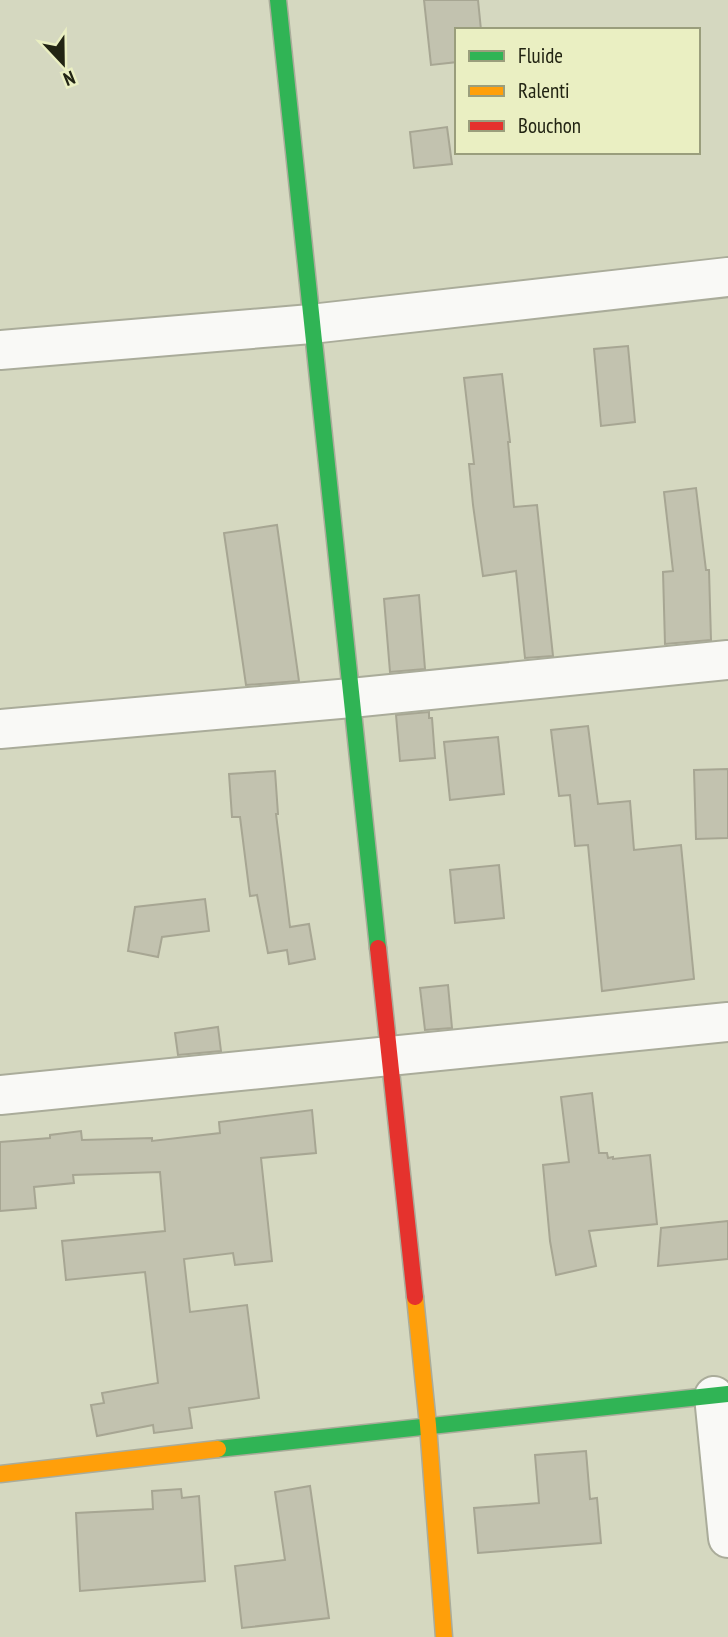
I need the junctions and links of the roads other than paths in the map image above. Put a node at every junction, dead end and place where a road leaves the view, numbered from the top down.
1 (278, 0) edge
2 (728, 277) edge
3 (311, 324) junction
4 (0, 350) edge
5 (728, 660) edge
6 (351, 698) junction
7 (0, 729) edge
8 (728, 1022) edge
9 (389, 1055) junction
10 (0, 1095) edge
11 (721, 1395) edge
12 (428, 1425) junction
13 (0, 1474) edge
14 (728, 1538) edge
15 (444, 1637) edge

1 - 3 street
2 - 3 street
3 - 4 street
3 - 6 street
5 - 6 street
6 - 7 street
6 - 9 street
8 - 9 street
9 - 10 street
9 - 12 street
11 - 12 street
11 - 14 street
12 - 13 street
12 - 15 street

